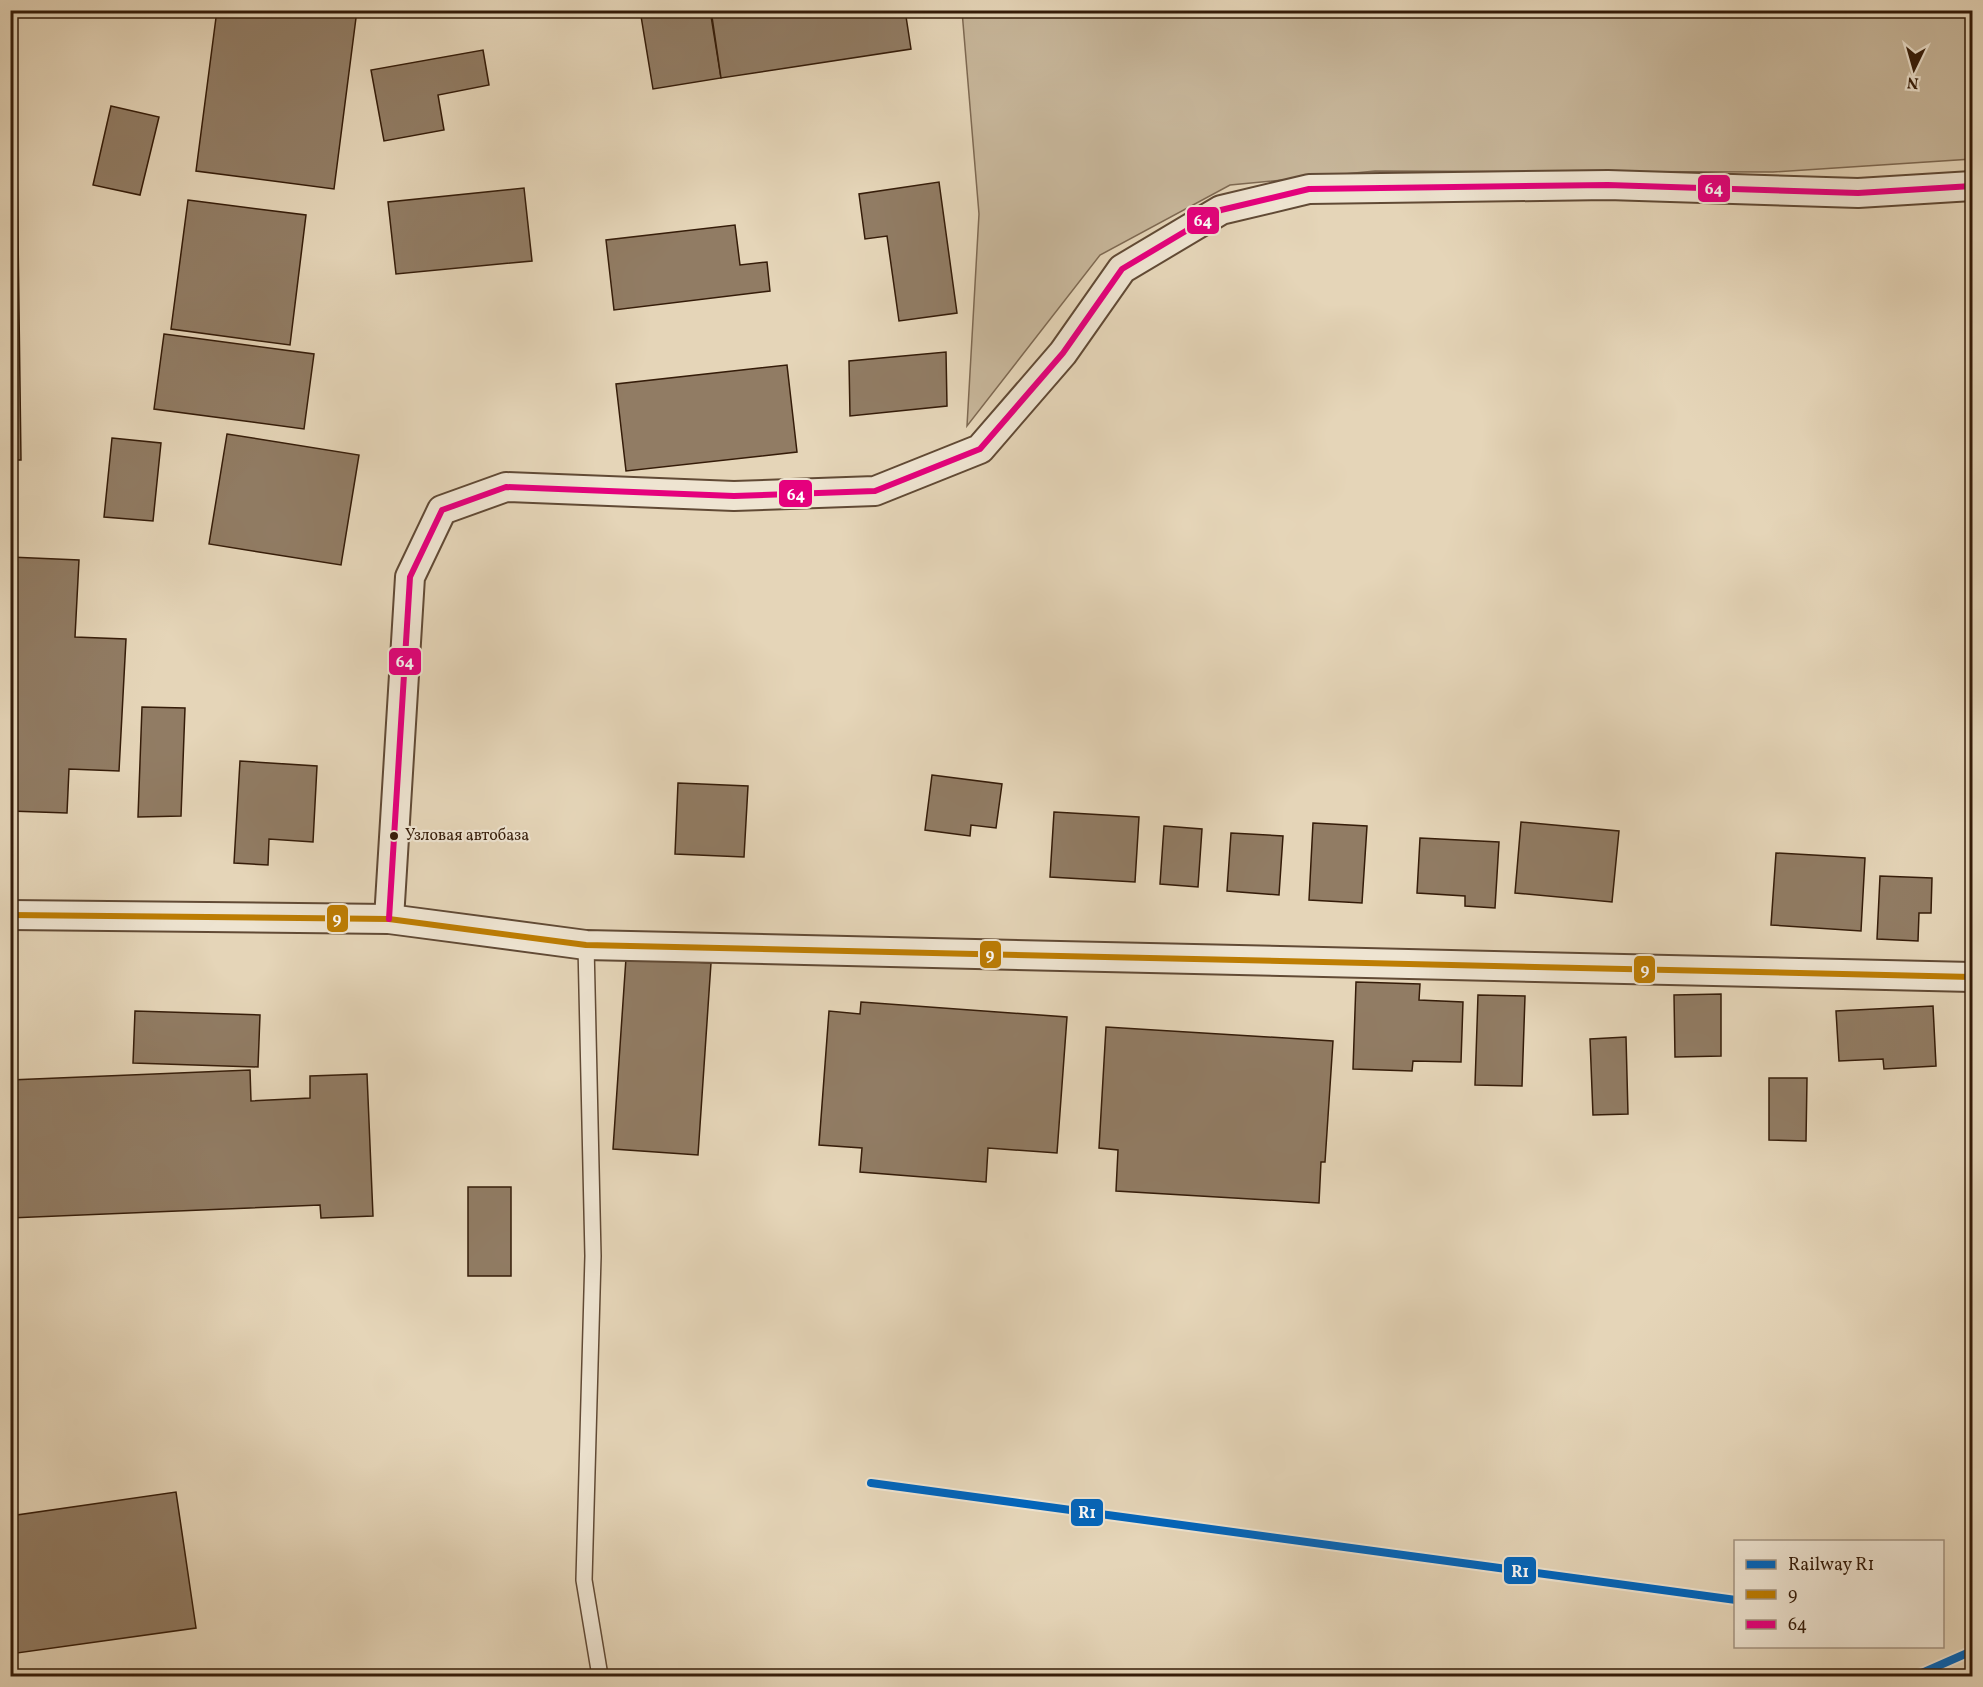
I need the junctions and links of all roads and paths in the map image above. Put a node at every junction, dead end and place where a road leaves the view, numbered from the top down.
1 (1972, 186) edge
2 (10, 915) edge
3 (390, 919) junction
4 (586, 945) junction
5 (1972, 977) edge
6 (600, 1677) edge

1 - 3 street
2 - 3 street
3 - 4 street
4 - 5 street
4 - 6 lane

